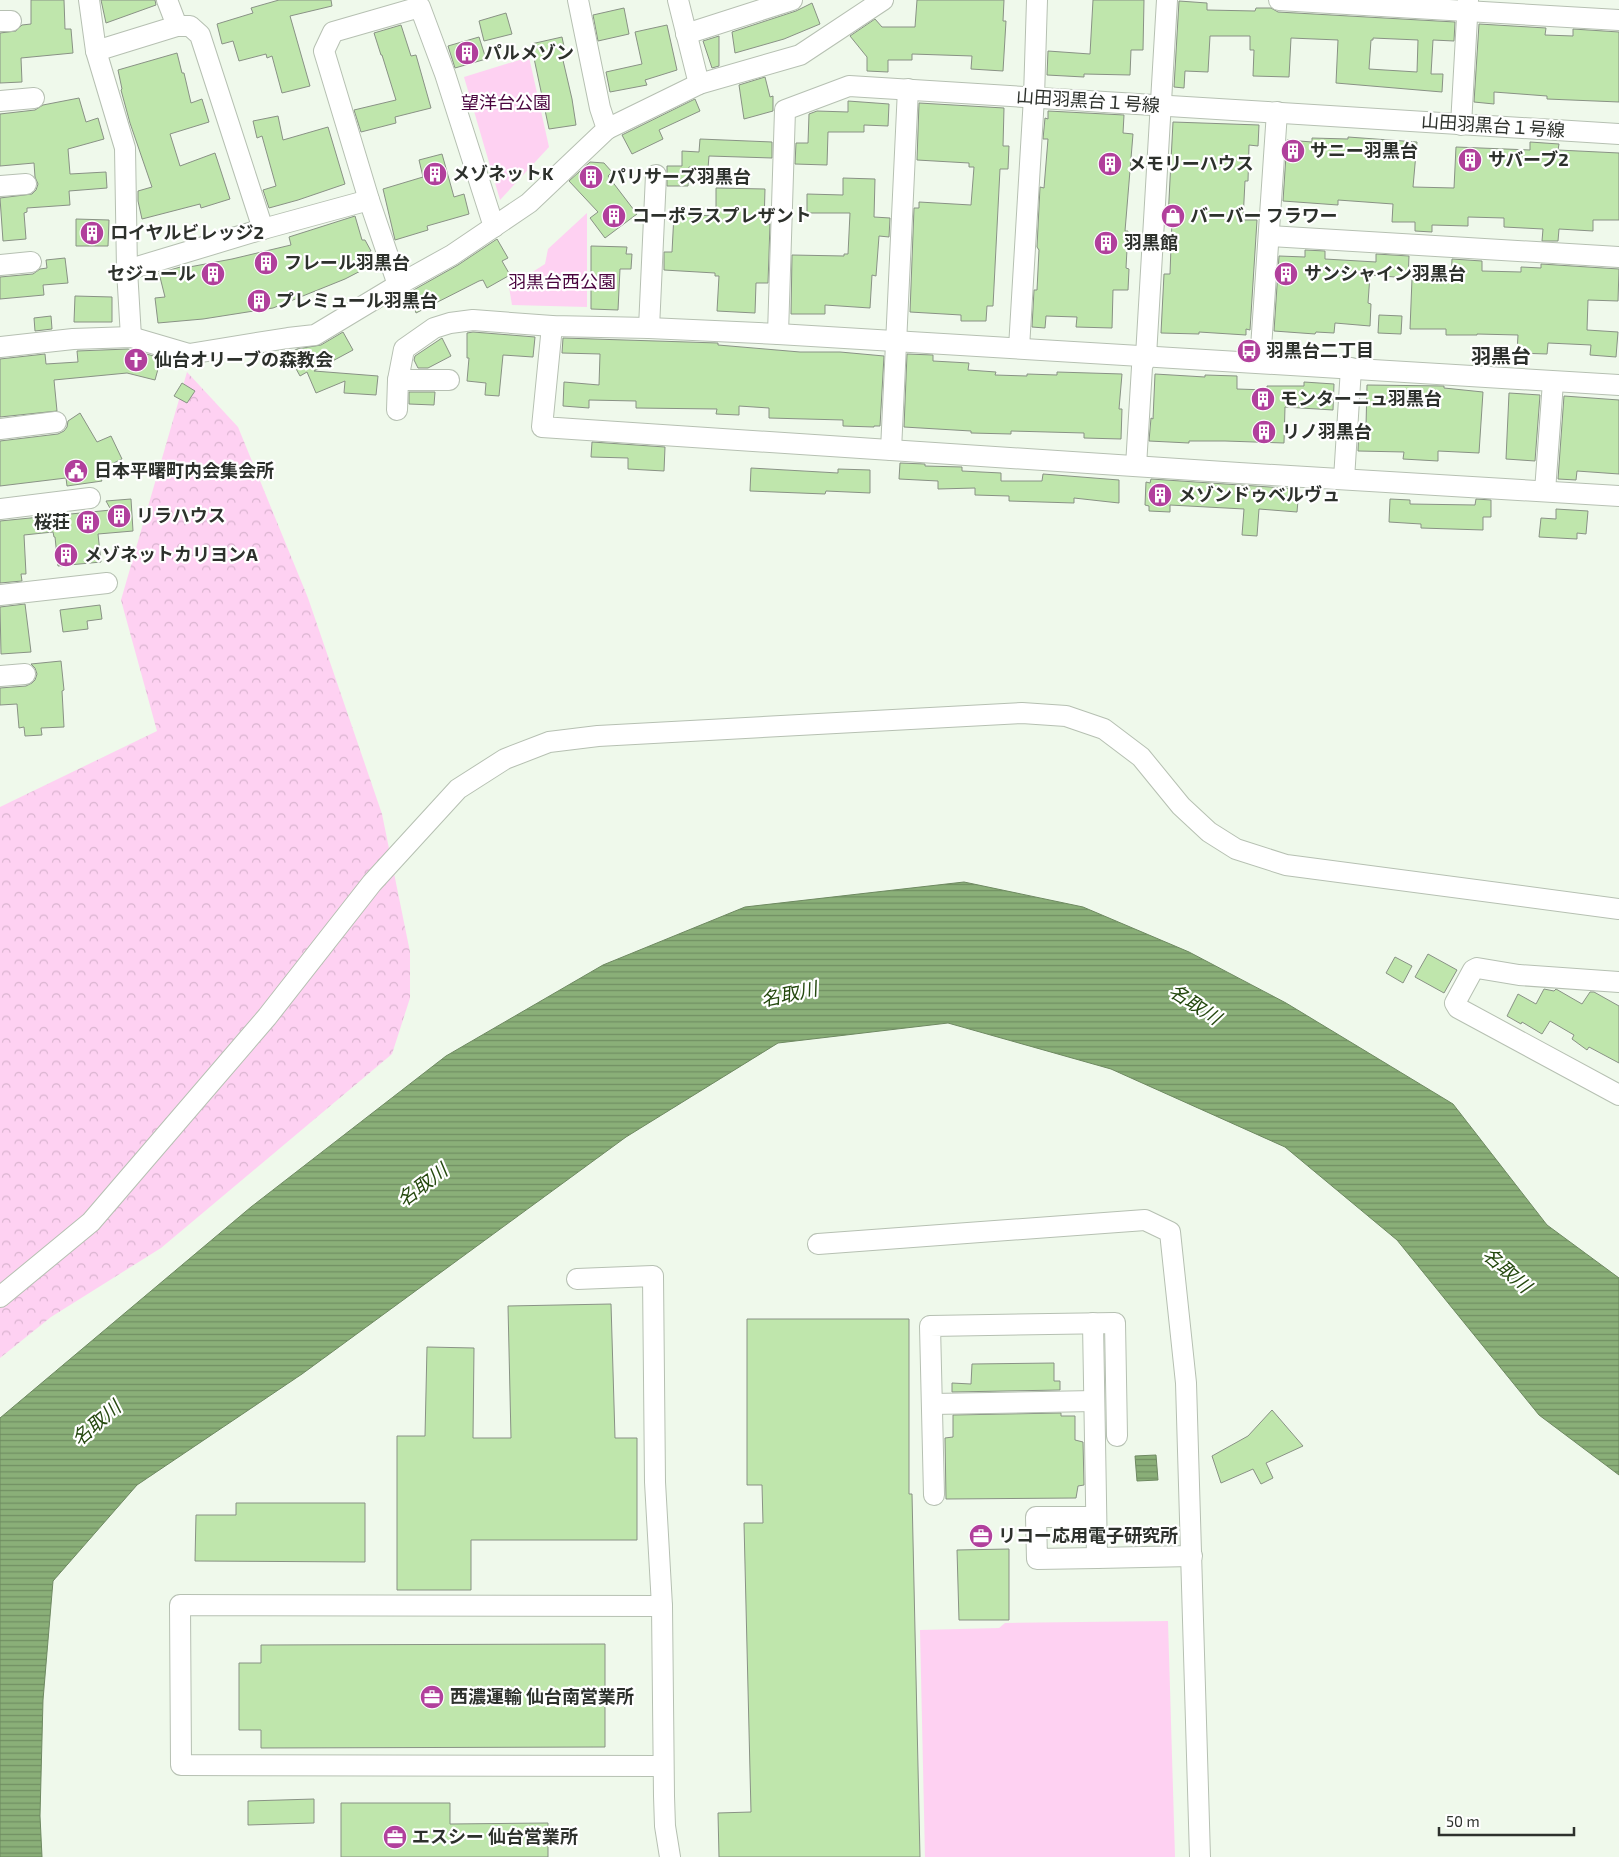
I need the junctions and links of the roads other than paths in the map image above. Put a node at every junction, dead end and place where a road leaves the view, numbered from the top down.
1 (89, 0) edge
2 (167, 0) edge
3 (578, 0) edge
4 (678, 0) edge
5 (792, 0) edge
6 (883, 0) edge
7 (1037, 0) edge
8 (1167, 0) edge
9 (1279, 0) edge
10 (1468, 6) edge
11 (1619, 20) edge
12 (176, 26) junction
13 (686, 34) junction
14 (96, 51) junction
15 (699, 84) junction
16 (908, 90) junction
17 (1034, 97) junction
18 (34, 98) dead end
19 (0, 102) edge
20 (1161, 106) junction
21 (1277, 112) junction
22 (1461, 125) junction
23 (607, 129) junction
24 (1619, 134) edge
25 (656, 175) dead end
26 (26, 184) dead end
27 (0, 186) edge
28 (369, 200) junction
29 (494, 227) junction
30 (262, 229) junction
31 (1268, 236) junction
32 (1619, 257) edge
33 (31, 262) dead end
34 (0, 265) edge
35 (127, 270) junction
36 (398, 284) junction
37 (552, 326) junction
38 (649, 328) junction
39 (778, 334) junction
40 (131, 337) junction
41 (896, 341) junction
42 (0, 347) edge
43 (1019, 348) junction
44 (1146, 356) junction
45 (1260, 363) junction
46 (1351, 368) junction
47 (398, 380) junction
48 (449, 380) dead end
49 (1553, 382) junction
50 (1619, 385) edge
51 (397, 410) dead end
52 (56, 422) dead end
53 (0, 429) edge
54 (891, 450) junction
55 (1136, 466) junction
56 (1344, 479) junction
57 (1545, 491) junction
58 (1619, 496) edge
59 (90, 498) dead end
60 (0, 509) edge
61 (107, 583) dead end
62 (0, 595) edge
63 (25, 674) dead end
64 (0, 676) edge
65 (1619, 908) edge
66 (1619, 982) edge
67 (1619, 1095) edge
68 (818, 1244) dead end
69 (577, 1279) dead end
70 (0, 1298) edge
71 (1093, 1323) junction
72 (1094, 1401) junction
73 (932, 1404) junction
74 (1117, 1436) dead end
75 (934, 1495) dead end
76 (1096, 1516) junction
77 (1192, 1556) junction
78 (1097, 1558) junction
79 (662, 1606) junction
80 (663, 1766) junction
81 (665, 1826) junction
82 (658, 1857) edge
83 (670, 1857) edge
84 (1200, 1857) edge

1 - 14 street
2 - 12 street
3 - 23 street
4 - 13 street
5 - 13 street
6 - 15 street
7 - 17 street
8 - 20 street
9 - 10 street
10 - 11 street
10 - 22 street
12 - 14 street
12 - 30 street
13 - 15 street
14 - 35 street
15 - 23 street
16 - 17 street, 山田羽黒台１号線
16 - 39 street, 山田羽黒台１号線
16 - 41 street
17 - 20 street, 山田羽黒台１号線
17 - 43 street
18 - 19 street
20 - 21 street, 山田羽黒台１号線
20 - 44 street
21 - 22 street, 山田羽黒台１号線
21 - 31 street
22 - 24 street, 山田羽黒台１号線
23 - 29 street
25 - 38 street
26 - 27 street
28 - 29 street
28 - 30 street
28 - 36 street
29 - 36 street
30 - 35 street
31 - 32 street
31 - 45 street
33 - 34 street
35 - 40 street
36 - 40 street
37 - 38 street
37 - 47 street
37 - 54 street
38 - 39 street
39 - 41 street
40 - 42 street
41 - 43 street
41 - 54 street
43 - 44 street
44 - 45 street
44 - 55 street
45 - 46 street
46 - 49 street
46 - 56 street
47 - 48 street
47 - 51 street
49 - 50 street
49 - 57 street
52 - 53 street
54 - 55 street
55 - 56 street
56 - 57 street
57 - 58 street
59 - 60 street
61 - 62 street
63 - 64 street
65 - 70 street
66 - 67 street
68 - 77 street
69 - 79 street
71 - 72 street
71 - 73 street
71 - 74 street
72 - 73 street
72 - 76 street
73 - 75 street
76 - 78 street
76 - 78 street
77 - 78 street
77 - 84 street
79 - 80 street
79 - 80 street
80 - 81 street
81 - 82 street
81 - 83 street

